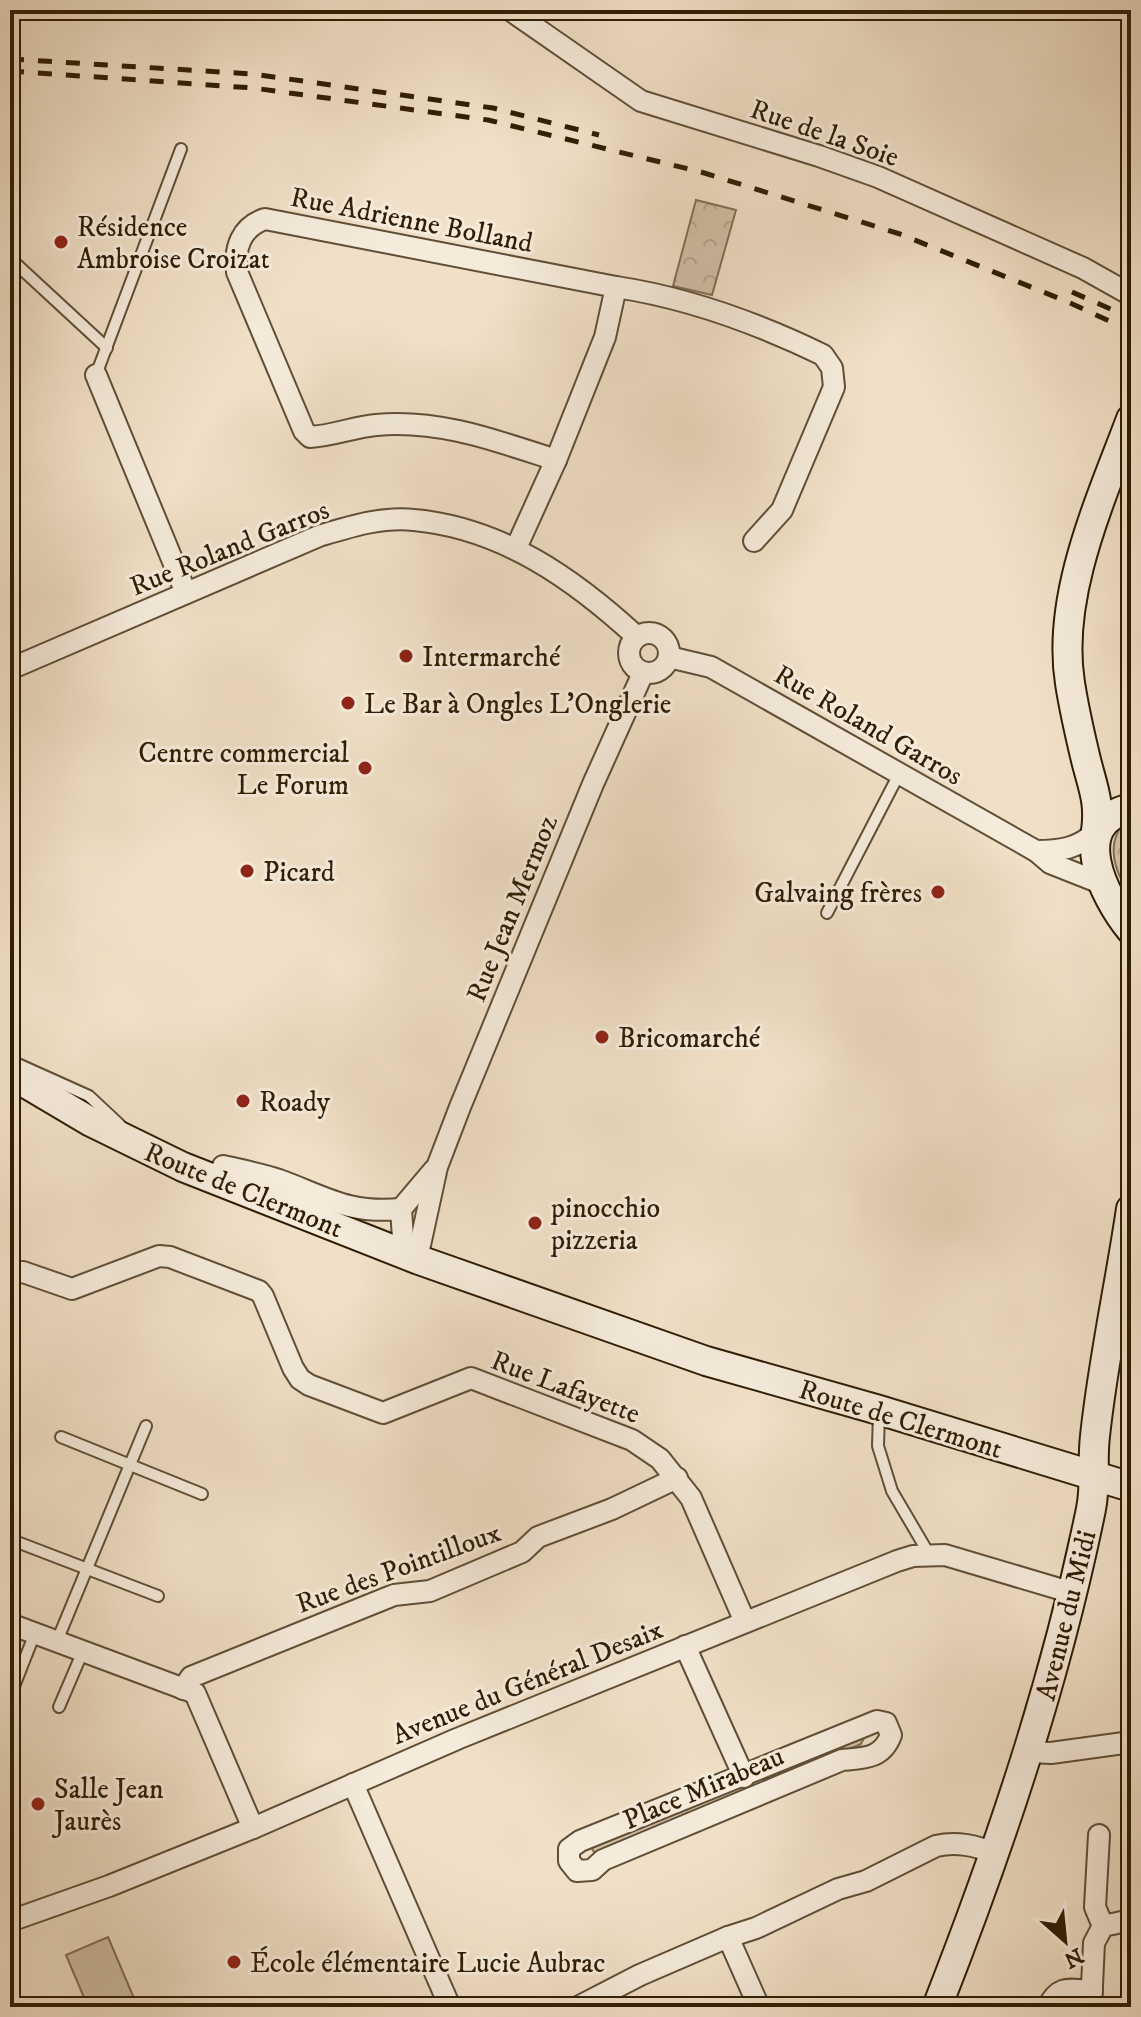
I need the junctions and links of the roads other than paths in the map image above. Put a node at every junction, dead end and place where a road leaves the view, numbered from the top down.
1 (510, 10) edge
2 (181, 149) dead end
3 (10, 262) edge
4 (616, 287) junction
5 (1131, 295) edge
6 (107, 348) junction
7 (96, 375) joint
8 (1131, 419) edge
9 (556, 460) junction
10 (754, 541) dead end
11 (516, 548) junction
12 (186, 593) junction
13 (637, 637) junction
14 (669, 657) junction
15 (10, 669) edge
16 (643, 673) junction
17 (1082, 734) junction
18 (899, 774) junction
19 (1131, 799) edge
20 (1131, 808) edge
21 (1096, 831) junction
22 (1036, 851) junction
23 (1103, 884) junction
24 (827, 913) dead end
25 (1131, 930) edge
26 (10, 1061) edge
27 (10, 1074) edge
28 (91, 1122) junction
29 (125, 1129) junction
30 (223, 1166) junction
31 (437, 1167) junction
32 (401, 1209) junction
33 (1131, 1209) edge
34 (411, 1249) junction
35 (10, 1274) edge
36 (879, 1410) junction
37 (146, 1426) dead end
38 (61, 1437) dead end
39 (130, 1466) junction
40 (677, 1478) junction
41 (1095, 1478) junction
42 (1131, 1487) edge
43 (202, 1494) dead end
44 (17, 1542) dead end
45 (929, 1554) junction
46 (87, 1569) junction
47 (1073, 1593) junction
48 (158, 1596) dead end
49 (745, 1622) junction
50 (10, 1624) edge
51 (35, 1633) junction
52 (57, 1641) junction
53 (685, 1646) junction
54 (83, 1651) junction
55 (13, 1689) dead end
56 (183, 1689) junction
57 (59, 1707) dead end
58 (1131, 1742) edge
59 (1029, 1752) junction
60 (744, 1777) junction
61 (353, 1784) junction
62 (253, 1828) junction
63 (1099, 1835) dead end
64 (995, 1853) junction
65 (1131, 1920) edge
66 (10, 1921) edge
67 (1103, 1926) junction
68 (728, 1937) junction
69 (1091, 1999) edge
70 (450, 2007) edge
71 (578, 2007) edge
72 (759, 2007) edge
73 (937, 2007) edge
74 (1048, 2007) edge

1 - 5 street, Rue de la Soie
2 - 6 lane
3 - 6 lane
4 - 9 street
4 - 9 street, Rue Adrienne Bolland
4 - 10 street
6 - 7 lane
7 - 12 street
8 - 17 main road
9 - 11 street
11 - 12 street, Rue Roland Garros
11 - 13 street, Rue Roland Garros
12 - 15 street, Rue Roland Garros
13 - 14 street
13 - 16 street
14 - 16 street
14 - 18 street, Rue Roland Garros
16 - 31 street, Rue Jean Mermoz
17 - 19 main road
17 - 21 main road
18 - 22 street, Rue Roland Garros
18 - 24 lane
20 - 21 main road
21 - 22 street
21 - 23 main road
22 - 23 street, Rue Roland Garros
23 - 25 main road
26 - 29 lane
27 - 28 main road, Route de Clermont
28 - 29 main road, Route de Clermont
28 - 34 main road, Route de Clermont
29 - 30 main road, Route de Clermont
30 - 32 street, Route de Clermont
30 - 34 main road, Route de Clermont
31 - 32 street, Rue Jean Mermoz
31 - 34 street, Rue Jean Mermoz
32 - 34 street
33 - 41 main road, Avenue du Midi
34 - 36 main road, Route de Clermont
35 - 40 street, Rue Lafayette
36 - 41 main road, Route de Clermont
36 - 45 lane
37 - 39 lane
38 - 39 lane
39 - 43 lane
39 - 46 lane
40 - 49 street, Rue Lafayette
40 - 56 street, Rue des Pointilloux
41 - 42 main road, Route de Clermont
41 - 47 main road, Avenue du Midi
44 - 46 lane
45 - 47 street, Avenue du Général Desaix
45 - 49 street, Avenue du Général Desaix
46 - 48 lane
46 - 52 lane
47 - 59 main road, Avenue du Midi
49 - 53 street, Avenue du Général Desaix
50 - 51 street
51 - 52 street
51 - 55 lane
52 - 54 street
53 - 60 street, Place Mirabeau
53 - 61 street, Avenue du Général Desaix
54 - 56 street
54 - 57 lane
56 - 62 street
58 - 59 street
59 - 64 main road, Avenue du Midi
60 - 60 street, Place Mirabeau
61 - 62 street, Avenue du Général Desaix
61 - 70 street
62 - 66 street, Avenue du Général Desaix
63 - 67 street
64 - 68 street
64 - 73 main road, Avenue du Midi
65 - 67 street
67 - 69 street
68 - 71 street
68 - 72 street
69 - 74 street

